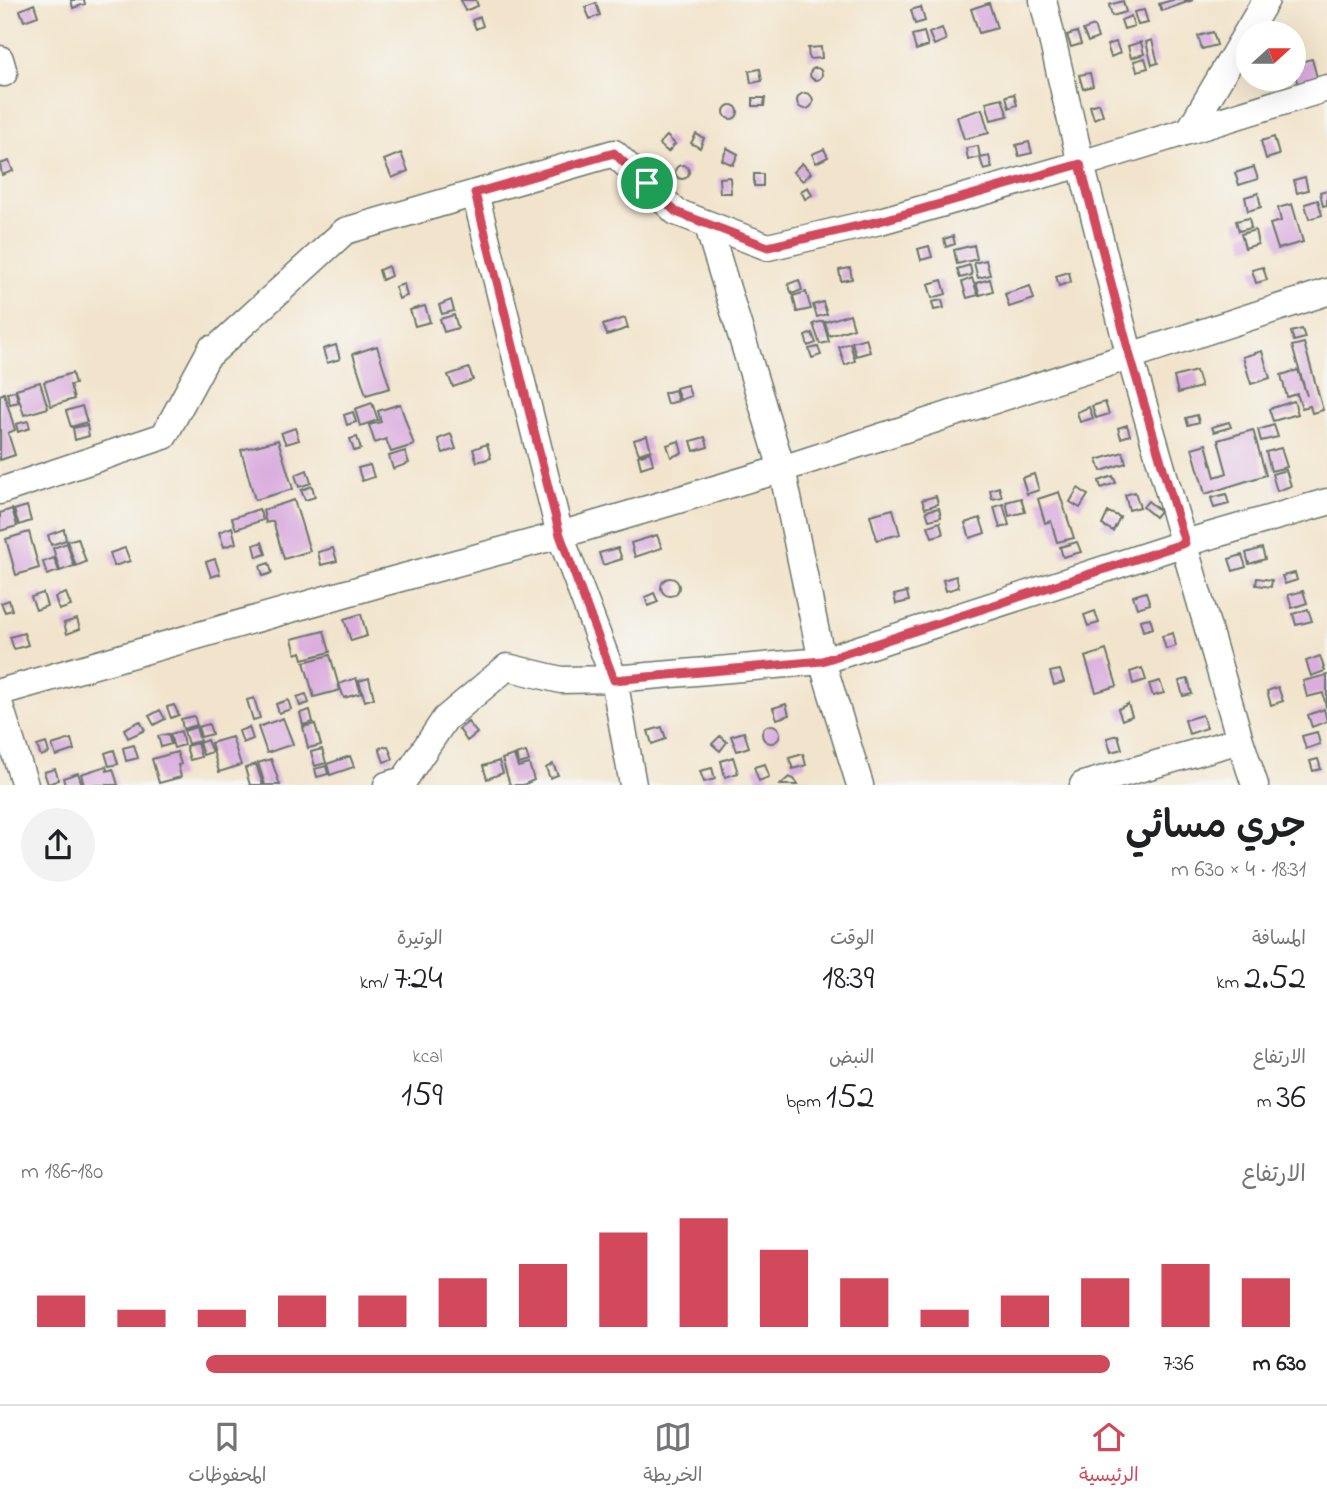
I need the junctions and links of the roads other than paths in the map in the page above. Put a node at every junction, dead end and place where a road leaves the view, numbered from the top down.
1 (1043, 0) edge
2 (1266, 0) edge
3 (1327, 88) edge
4 (1190, 129) junction
5 (1080, 164) junction
6 (475, 193) junction
7 (708, 226) junction
8 (1327, 292) edge
9 (1130, 356) junction
10 (782, 469) junction
11 (0, 491) edge
12 (1327, 502) edge
13 (560, 535) junction
14 (1185, 543) junction
15 (822, 661) junction
16 (614, 680) junction
17 (0, 692) edge
18 (0, 706) edge
19 (1240, 740) junction
20 (25, 785) edge
21 (387, 785) edge
22 (633, 785) edge
23 (860, 785) edge
24 (1083, 785) edge
25 (1255, 785) edge

1 - 5 street
2 - 4 street
3 - 4 street
4 - 5 street
5 - 7 street
5 - 9 street
6 - 7 street
6 - 11 street
6 - 13 street
7 - 10 street
8 - 9 street
9 - 10 street
9 - 14 street
10 - 13 street
10 - 15 street
12 - 14 street
13 - 16 street
13 - 17 street
14 - 15 street
14 - 19 street
15 - 16 street
15 - 23 street
16 - 21 street
16 - 22 street
18 - 20 street
19 - 24 street
19 - 25 street

